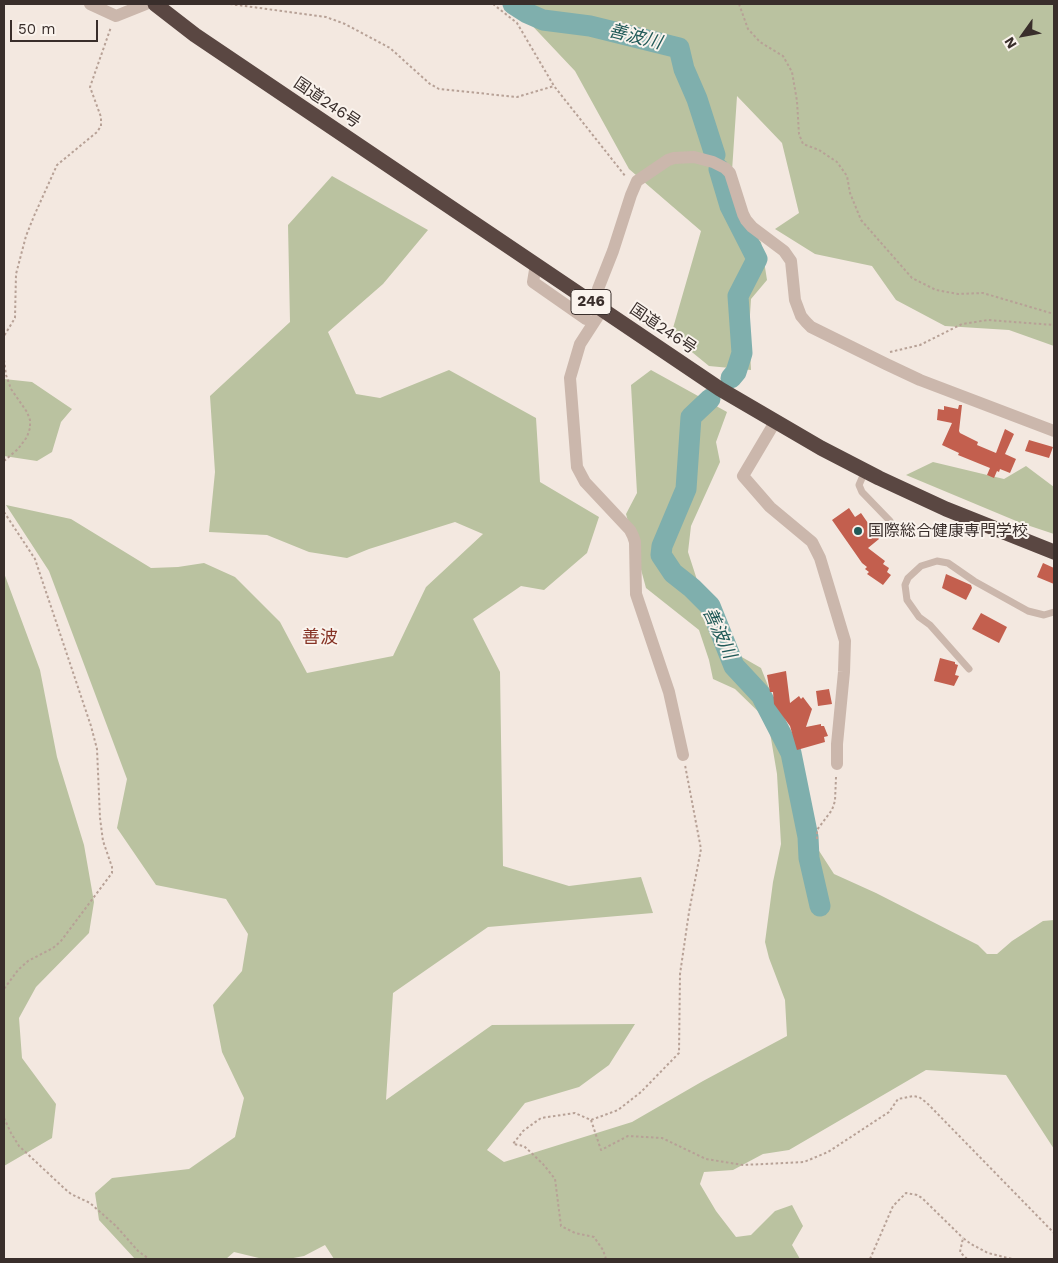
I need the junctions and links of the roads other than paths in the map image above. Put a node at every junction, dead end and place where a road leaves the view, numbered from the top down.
1 (90, 4) edge
2 (146, 4) edge
3 (154, 4) edge
4 (117, 10) edge
5 (536, 264) junction
6 (598, 290) dead end
7 (602, 310) junction
8 (570, 378) junction
9 (775, 422) junction
10 (1054, 431) edge
11 (865, 471) junction
12 (890, 521) dead end
13 (1054, 552) edge
14 (1054, 612) edge
15 (968, 669) dead end
16 (684, 755) road end
17 (837, 764) road end

1 - 4 street
2 - 4 street
3 - 5 highway, 国道246号 / 246
5 - 7 highway, 国道246号 / 246
5 - 8 street
6 - 10 street
7 - 8 street
7 - 9 highway, 国道246号 / 246
8 - 16 street
9 - 11 highway, 国道246号 / 246
9 - 17 street
11 - 12 lane
11 - 13 highway, 国道246号 / 246
14 - 15 lane

